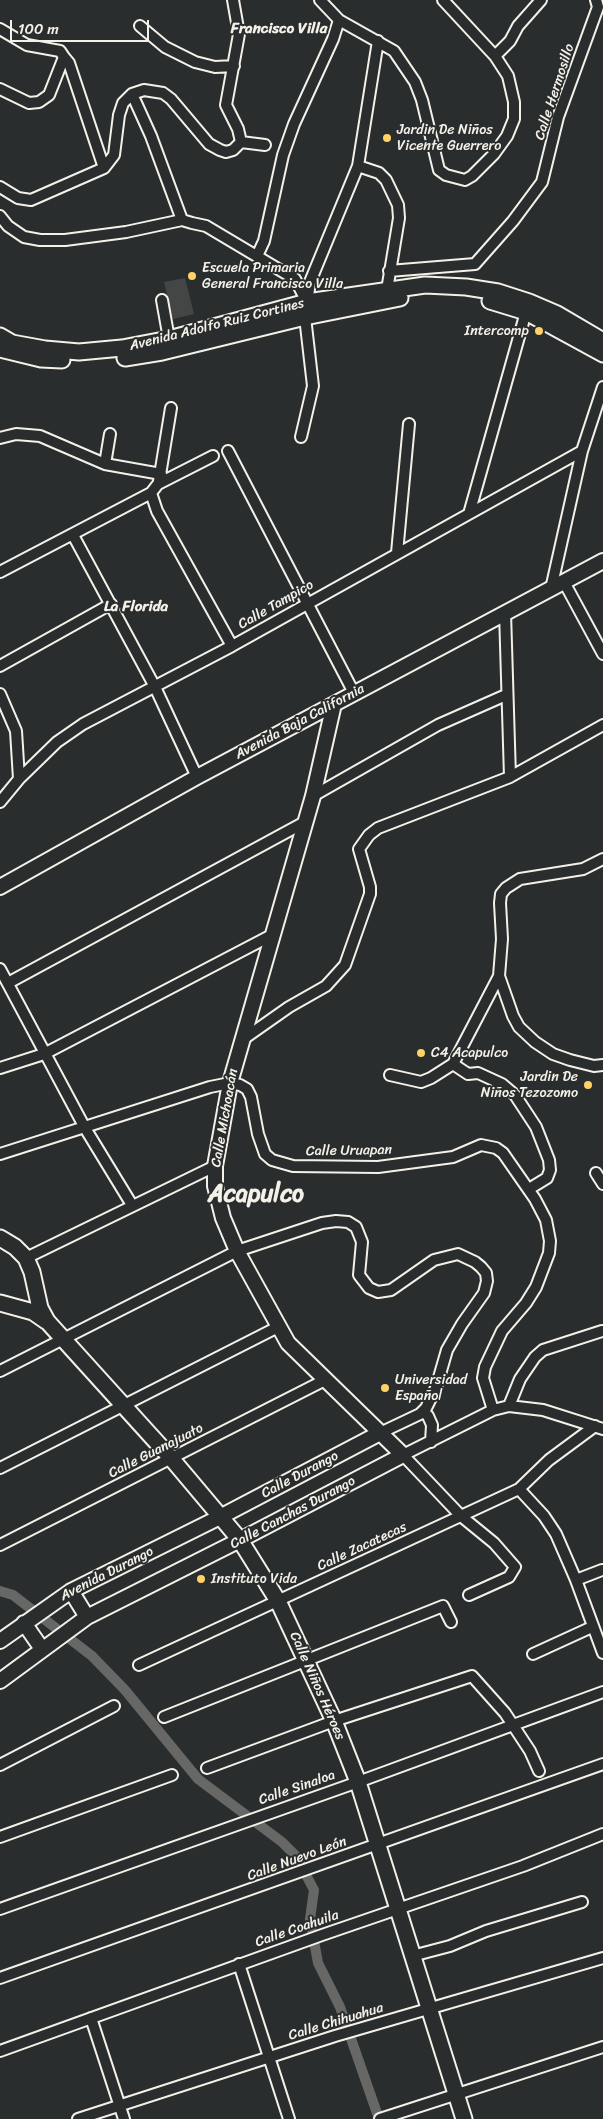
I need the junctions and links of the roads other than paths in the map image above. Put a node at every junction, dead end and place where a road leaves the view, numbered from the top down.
1 (233, 0) edge
2 (320, 0) edge
3 (541, 0) edge
4 (596, 0) edge
5 (447, 1) edge
6 (339, 20) junction
7 (140, 26) dead end
8 (0, 29) edge
9 (378, 41) junction
10 (495, 56) junction
11 (64, 57) junction
12 (234, 66) junction
13 (0, 89) edge
14 (132, 94) junction
15 (241, 142) junction
16 (265, 145) dead end
17 (358, 166) junction
18 (104, 168) junction
19 (0, 187) edge
20 (0, 216) edge
21 (182, 220) junction
22 (257, 256) junction
23 (389, 271) junction
24 (387, 290) junction
25 (360, 299) junction
26 (162, 300) dead end
27 (306, 310) junction
28 (526, 312) junction
29 (0, 336) edge
30 (169, 339) junction
31 (603, 341) edge
32 (0, 349) edge
33 (603, 354) edge
34 (603, 386) edge
35 (171, 408) dead end
36 (409, 424) dead end
37 (110, 434) dead end
38 (301, 437) dead end
39 (0, 438) edge
40 (228, 451) dead end
41 (582, 451) junction
42 (213, 456) dead end
43 (105, 464) junction
44 (159, 479) junction
45 (151, 493) junction
46 (469, 514) junction
47 (73, 535) junction
48 (397, 553) junction
49 (603, 562) edge
50 (0, 572) edge
51 (564, 582) junction
52 (551, 589) junction
53 (307, 603) junction
54 (111, 604) junction
55 (504, 612) junction
56 (232, 646) junction
57 (603, 654) edge
58 (0, 666) edge
59 (155, 687) junction
60 (354, 693) junction
61 (0, 694) edge
62 (506, 695) junction
63 (334, 704) junction
64 (603, 725) edge
65 (197, 777) junction
66 (510, 777) junction
67 (19, 779) junction
68 (313, 796) junction
69 (0, 802) edge
70 (305, 822) junction
71 (603, 858) edge
72 (0, 886) edge
73 (270, 936) junction
74 (0, 969) edge
75 (499, 976) junction
76 (8, 983) junction
77 (242, 1040) junction
78 (44, 1054) junction
79 (453, 1064) junction
80 (603, 1065) edge
81 (0, 1068) edge
82 (390, 1074) dead end
83 (230, 1083) junction
84 (85, 1128) junction
85 (0, 1154) edge
86 (215, 1166) junction
87 (596, 1173) dead end
88 (603, 1184) edge
89 (529, 1189) junction
90 (132, 1206) junction
91 (0, 1238) edge
92 (237, 1251) junction
93 (26, 1258) junction
94 (37, 1298) junction
95 (0, 1303) edge
96 (25, 1309) junction
97 (47, 1321) junction
98 (278, 1327) junction
99 (602, 1331) edge
100 (62, 1340) junction
101 (0, 1371) edge
102 (325, 1380) junction
103 (508, 1406) junction
104 (123, 1407) junction
105 (425, 1410) junction
106 (493, 1410) junction
107 (599, 1428) edge
108 (380, 1433) junction
109 (431, 1442) junction
110 (403, 1455) junction
111 (171, 1458) junction
112 (0, 1468) edge
113 (519, 1489) junction
114 (461, 1516) junction
115 (220, 1517) junction
116 (240, 1540) junction
117 (0, 1545) edge
118 (602, 1570) edge
119 (576, 1580) junction
120 (66, 1594) junction
121 (469, 1595) dead end
122 (278, 1601) junction
123 (83, 1619) junction
124 (451, 1622) dead end
125 (24, 1623) junction
126 (592, 1627) junction
127 (0, 1641) edge
128 (42, 1649) junction
129 (603, 1653) edge
130 (533, 1654) dead end
131 (306, 1659) junction
132 (139, 1664) dead end
133 (0, 1681) edge
134 (603, 1692) edge
135 (114, 1706) dead end
136 (164, 1716) dead end
137 (334, 1721) junction
138 (512, 1724) junction
139 (603, 1764) edge
140 (0, 1765) edge
141 (207, 1768) dead end
142 (538, 1771) dead end
143 (172, 1775) dead end
144 (358, 1782) junction
145 (603, 1834) edge
146 (0, 1837) edge
147 (377, 1844) junction
148 (582, 1902) dead end
149 (0, 1909) edge
150 (398, 1910) junction
151 (412, 1956) junction
152 (603, 1958) edge
153 (238, 1964) junction
154 (0, 1978) edge
155 (428, 2007) junction
156 (91, 2018) junction
157 (603, 2047) edge
158 (0, 2051) edge
159 (269, 2057) junction
160 (456, 2094) junction
161 (120, 2106) junction
162 (384, 2118) edge
163 (78, 2119) edge
164 (124, 2119) edge
165 (289, 2119) edge
166 (464, 2119) edge

1 - 12 street
2 - 6 street
3 - 10 street
4 - 23 street, Calle Hermosillo
5 - 10 street
6 - 9 street
6 - 22 street
7 - 12 street
8 - 11 street
9 - 10 street
9 - 17 street
11 - 13 street
11 - 18 street
12 - 15 street
14 - 15 street
14 - 18 street
14 - 21 street
15 - 16 street
17 - 23 street
17 - 27 street
18 - 19 street
20 - 21 street
21 - 22 street
22 - 27 street
23 - 24 street
24 - 25 main road, Avenida Adolfo Ruiz Cortines
24 - 31 main road, Avenida Adolfo Ruiz Cortines
25 - 27 main road, Avenida Adolfo Ruiz Cortines
25 - 28 main road, Avenida Adolfo Ruiz Cortines
26 - 30 street
27 - 30 main road, Avenida Adolfo Ruiz Cortines
27 - 32 main road, Avenida Adolfo Ruiz Cortines
27 - 38 street
28 - 33 main road, Avenida Adolfo Ruiz Cortines
28 - 46 street
29 - 30 main road, Avenida Adolfo Ruiz Cortines
34 - 41 street
35 - 44 street
36 - 48 street
37 - 43 street
39 - 43 street
40 - 53 street
41 - 46 street, Calle Tampico
41 - 52 street
42 - 44 street
43 - 44 street
44 - 45 street
45 - 47 street
45 - 56 street
46 - 48 street, Calle Tampico
47 - 50 street
47 - 54 street
48 - 53 street, Calle Tampico
49 - 51 main road, Avenida Baja California
51 - 52 main road, Avenida Baja California
51 - 57 street
52 - 55 main road, Avenida Baja California
53 - 56 street, Calle Tampico
53 - 60 street
54 - 58 street
54 - 59 street
55 - 60 main road, Avenida Baja California
55 - 62 street
56 - 59 street, Calle Tampico
59 - 65 street
59 - 67 street, Calle Tampico
60 - 63 main road, Avenida Baja California
61 - 67 street
62 - 66 street
62 - 68 street
63 - 65 main road, Avenida Baja California
63 - 68 main road, Calle Michoacán
64 - 66 street
65 - 72 main road, Avenida Baja California
66 - 77 street
67 - 69 street, Calle Tampico
68 - 70 main road, Calle Michoacán
70 - 73 main road, Calle Michoacán
70 - 76 street
71 - 75 street
73 - 77 main road, Calle Michoacán
73 - 78 street
74 - 76 street
75 - 79 street
75 - 80 street
76 - 78 street
77 - 83 main road, Calle Michoacán
78 - 81 street
78 - 84 street
79 - 82 street
79 - 89 street
83 - 84 street
83 - 86 main road, Calle Michoacán
83 - 89 street, Calle Uruapan
84 - 85 street
84 - 90 street
86 - 90 street
86 - 92 main road, Calle Michoacán
87 - 88 street
89 - 106 street
90 - 93 street
91 - 93 main road
92 - 98 main road, Calle Michoacán
92 - 100 street
92 - 105 street
93 - 94 main road, Calle Niños Héroes
94 - 96 main road
94 - 97 main road, Calle Niños Héroes
95 - 96 main road, Calle Niños Héroes
96 - 97 main road, Calle Niños Héroes
97 - 100 main road, Calle Niños Héroes
98 - 102 main road, Calle Michoacán
98 - 104 street
99 - 103 street
100 - 101 street
100 - 104 main road, Calle Niños Héroes
102 - 108 main road, Calle Michoacán
102 - 111 street, Calle Guanajuato
103 - 106 street, Calle Canchas Durango
103 - 107 street, Calle Canchas Durango
104 - 111 main road, Calle Niños Héroes
104 - 112 street
105 - 108 street
105 - 109 street
106 - 109 street, Calle Canchas Durango
107 - 113 street
108 - 110 main road, Calle Michoacán
108 - 115 main road, Calle Durango
109 - 110 street, Calle Canchas Durango
110 - 114 street, Calle Michoacán
110 - 116 main road, Calle Canchas Durango
111 - 115 main road, Calle Niños Héroes
111 - 117 street, Calle Guanajuato
113 - 114 street, Calle Zacatecas
113 - 119 street
114 - 121 street, Calle Michoacán
114 - 122 street, Calle Zacatecas
115 - 116 main road, Calle Niños Héroes
115 - 120 main road, Avenida Durango
116 - 122 main road, Calle Niños Héroes
116 - 123 main road, Calle Canchas Durango
118 - 119 street
119 - 126 street
120 - 123 main road
120 - 125 main road, Avenida Durango
122 - 131 main road, Calle Niños Héroes
122 - 132 street, Calle Zacatecas
123 - 128 main road, Calle Canchas Durango
124 - 131 street
125 - 127 main road, Avenida Durango
125 - 128 main road
126 - 129 street
126 - 130 street
128 - 133 main road, Calle Canchas Durango
131 - 136 street
131 - 137 main road, Calle Niños Héroes
134 - 138 street, Calle Sinaloa
135 - 140 street
137 - 138 street
137 - 141 street
137 - 144 main road, Calle Niños Héroes
138 - 142 street
138 - 144 street, Calle Sinaloa
139 - 147 street, Calle Nuevo León
143 - 146 street
144 - 147 main road, Calle Niños Héroes
144 - 149 street, Calle Sinaloa
145 - 150 street, Calle Coahuila
147 - 150 main road, Calle Niños Héroes
147 - 154 street, Calle Nuevo León
148 - 151 street
150 - 151 main road, Calle Niños Héroes
150 - 153 street, Calle Coahuila
151 - 155 main road, Calle Niños Héroes
152 - 155 street, Calle Chihuahua
153 - 156 street, Calle Coahuila
153 - 159 street
155 - 159 street, Calle Chihuahua
155 - 160 main road, Calle Niños Héroes
156 - 158 street, Calle Coahuila
156 - 161 street
157 - 160 street
159 - 161 street, Calle Chihuahua
159 - 165 street
160 - 162 street
160 - 166 main road, Calle Niños Héroes
161 - 163 street, Calle Chihuahua
161 - 164 street

